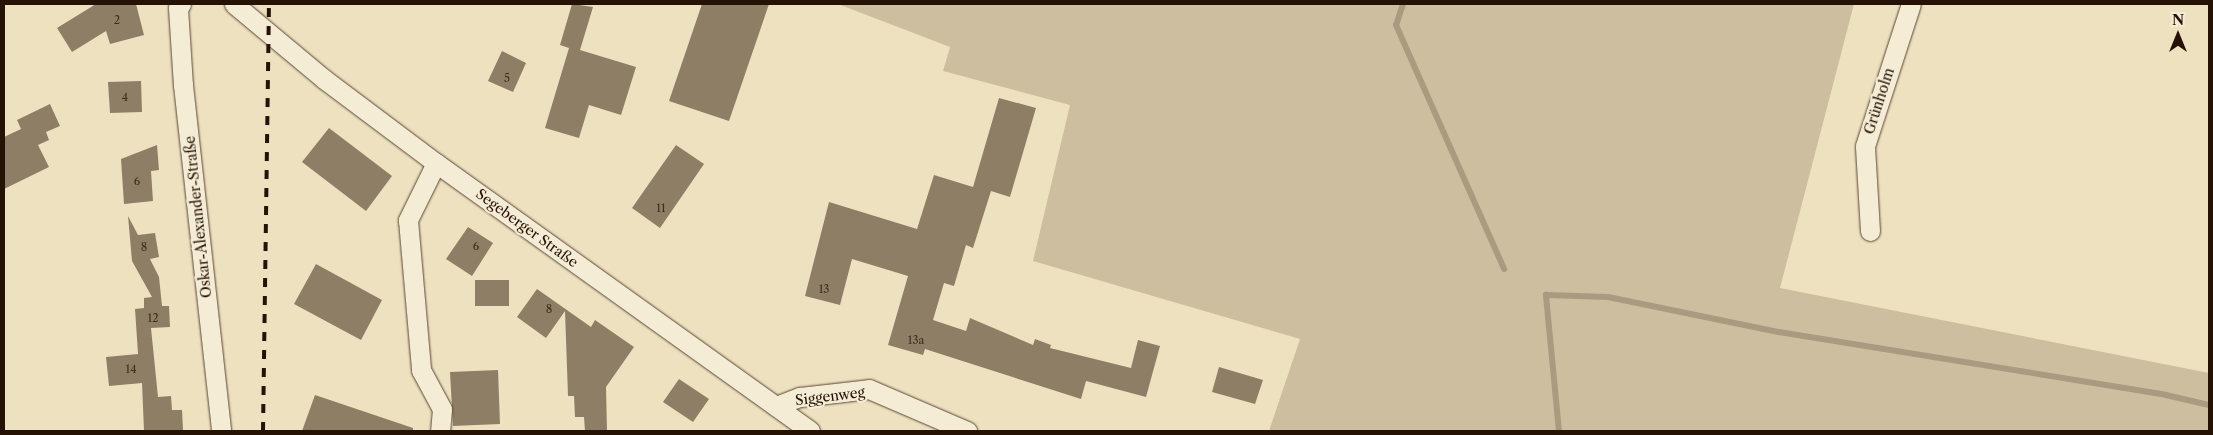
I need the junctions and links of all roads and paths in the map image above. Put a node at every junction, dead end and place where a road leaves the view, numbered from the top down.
1 (181, 4) edge
2 (234, 4) edge
3 (1911, 4) edge
4 (436, 163) junction
5 (1870, 231) dead end
6 (776, 406) junction
7 (221, 431) edge
8 (440, 431) edge
9 (810, 431) edge
10 (967, 431) edge

1 - 7 street, Oskar-Alexander-Straße
2 - 4 street, Segeberger Straße
3 - 5 street, Grünholm
4 - 6 street, Segeberger Straße
4 - 8 street
6 - 9 street, Segeberger Straße
6 - 10 street, Siggenweg

